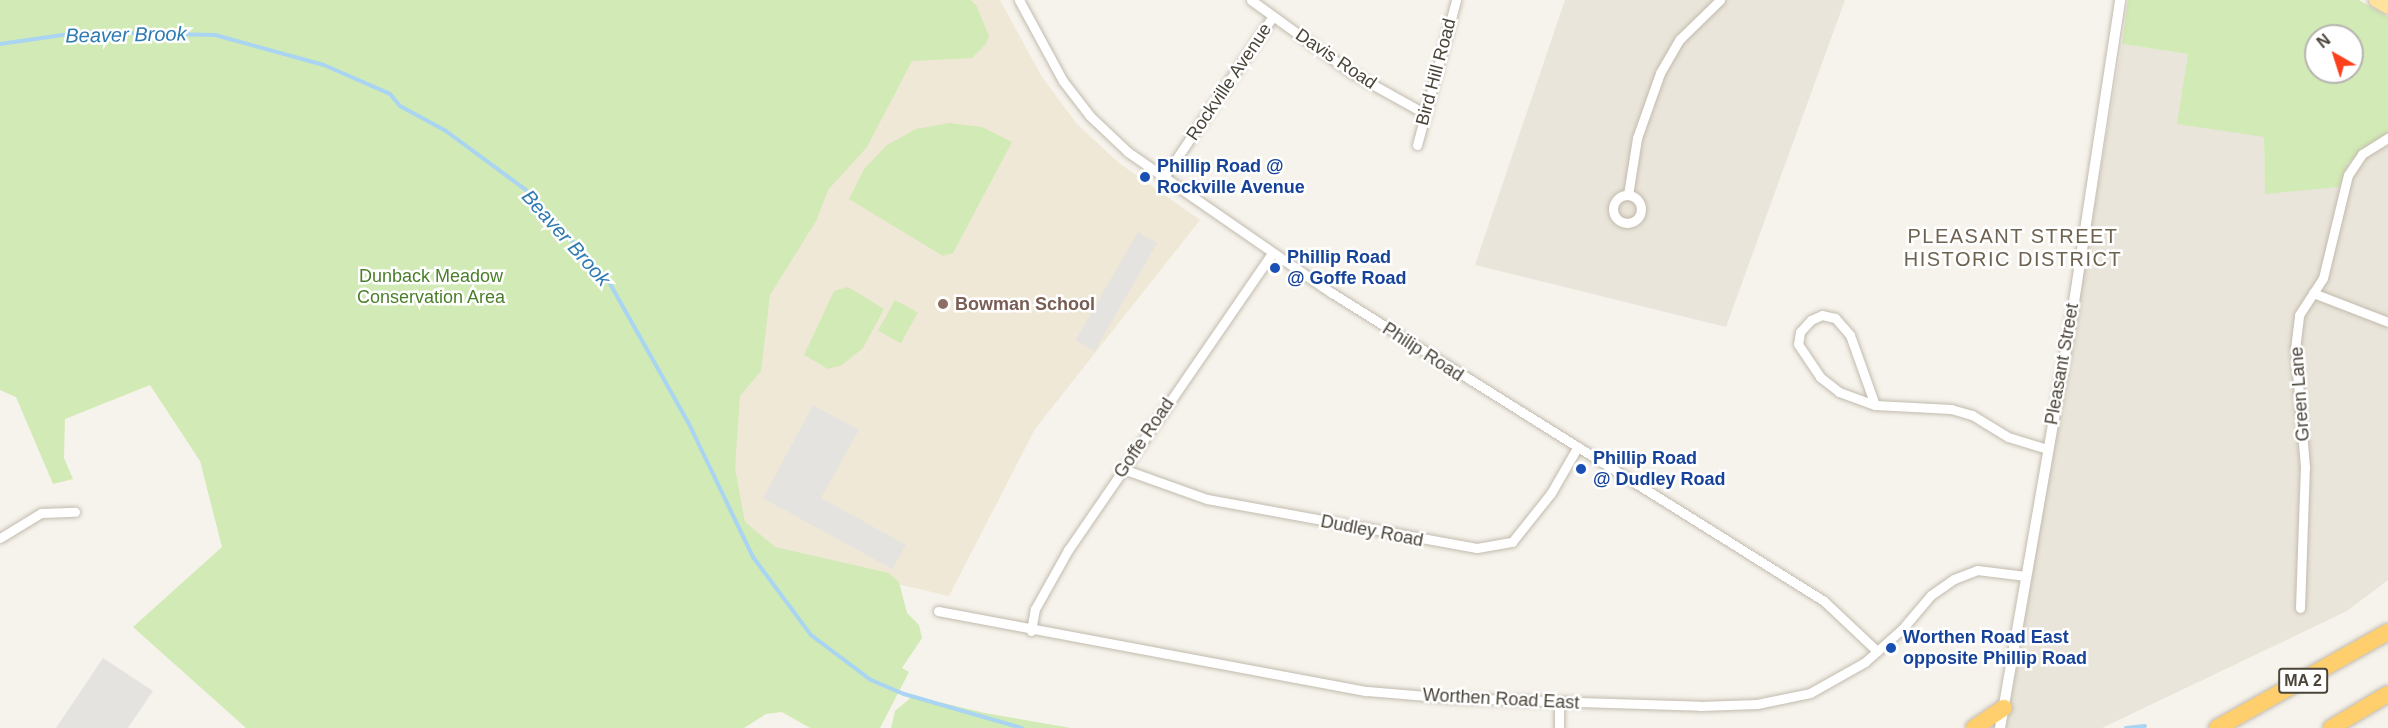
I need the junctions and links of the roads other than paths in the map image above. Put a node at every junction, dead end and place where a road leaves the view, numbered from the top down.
1 (1019, 0) edge
2 (1251, 0) edge
3 (1456, 0) edge
4 (1720, 0) edge
5 (2120, 0) edge
6 (2376, 0) edge
7 (2388, 7) edge
8 (1273, 16) junction
9 (1424, 113) junction
10 (2388, 138) edge
11 (1417, 145) dead end
12 (1164, 177) junction
13 (1628, 195) dead end
14 (1272, 253) junction
15 (2313, 294) junction
16 (2388, 322) edge
17 (1875, 405) junction
18 (1577, 448) junction
19 (2047, 449) junction
20 (1123, 469) junction
21 (75, 512) dead end
22 (0, 538) edge
23 (2026, 576) junction
24 (2300, 608) dead end
25 (938, 611) dead end
26 (1031, 631) junction
27 (2388, 632) edge
28 (1877, 651) junction
29 (2388, 694) edge
30 (1559, 702) junction
31 (2004, 708) junction
32 (1559, 728) edge
33 (1974, 728) edge
34 (2000, 728) edge
35 (2217, 728) edge
36 (2331, 728) edge

1 - 12 street, Philip Road
2 - 8 street, Davis Road
3 - 9 street, Bird Hill Road
4 - 13 street
5 - 19 street, Pleasant Street
6 - 7 main road
8 - 9 street, Davis Road
8 - 12 street, Rockville Avenue
9 - 11 street, Bird Hill Road
10 - 15 street, Green Lane
12 - 14 street, Philip Road
14 - 18 street, Philip Road
14 - 20 street, Goffe Road
15 - 16 street
15 - 24 street, Green Lane
17 - 17 street
17 - 19 street
18 - 20 street, Dudley Road
18 - 28 street, Philip Road
19 - 23 street, Pleasant Street
20 - 26 street, Goffe Road
21 - 22 street
23 - 28 street, Worthen Road East
23 - 31 street, Pleasant Street
25 - 26 street, Worthen Road East
26 - 30 street, Worthen Road East
27 - 35 highway, MA 2
28 - 30 street, Worthen Road East
29 - 36 highway
30 - 32 street
31 - 33 highway
31 - 34 street, Pleasant Street

